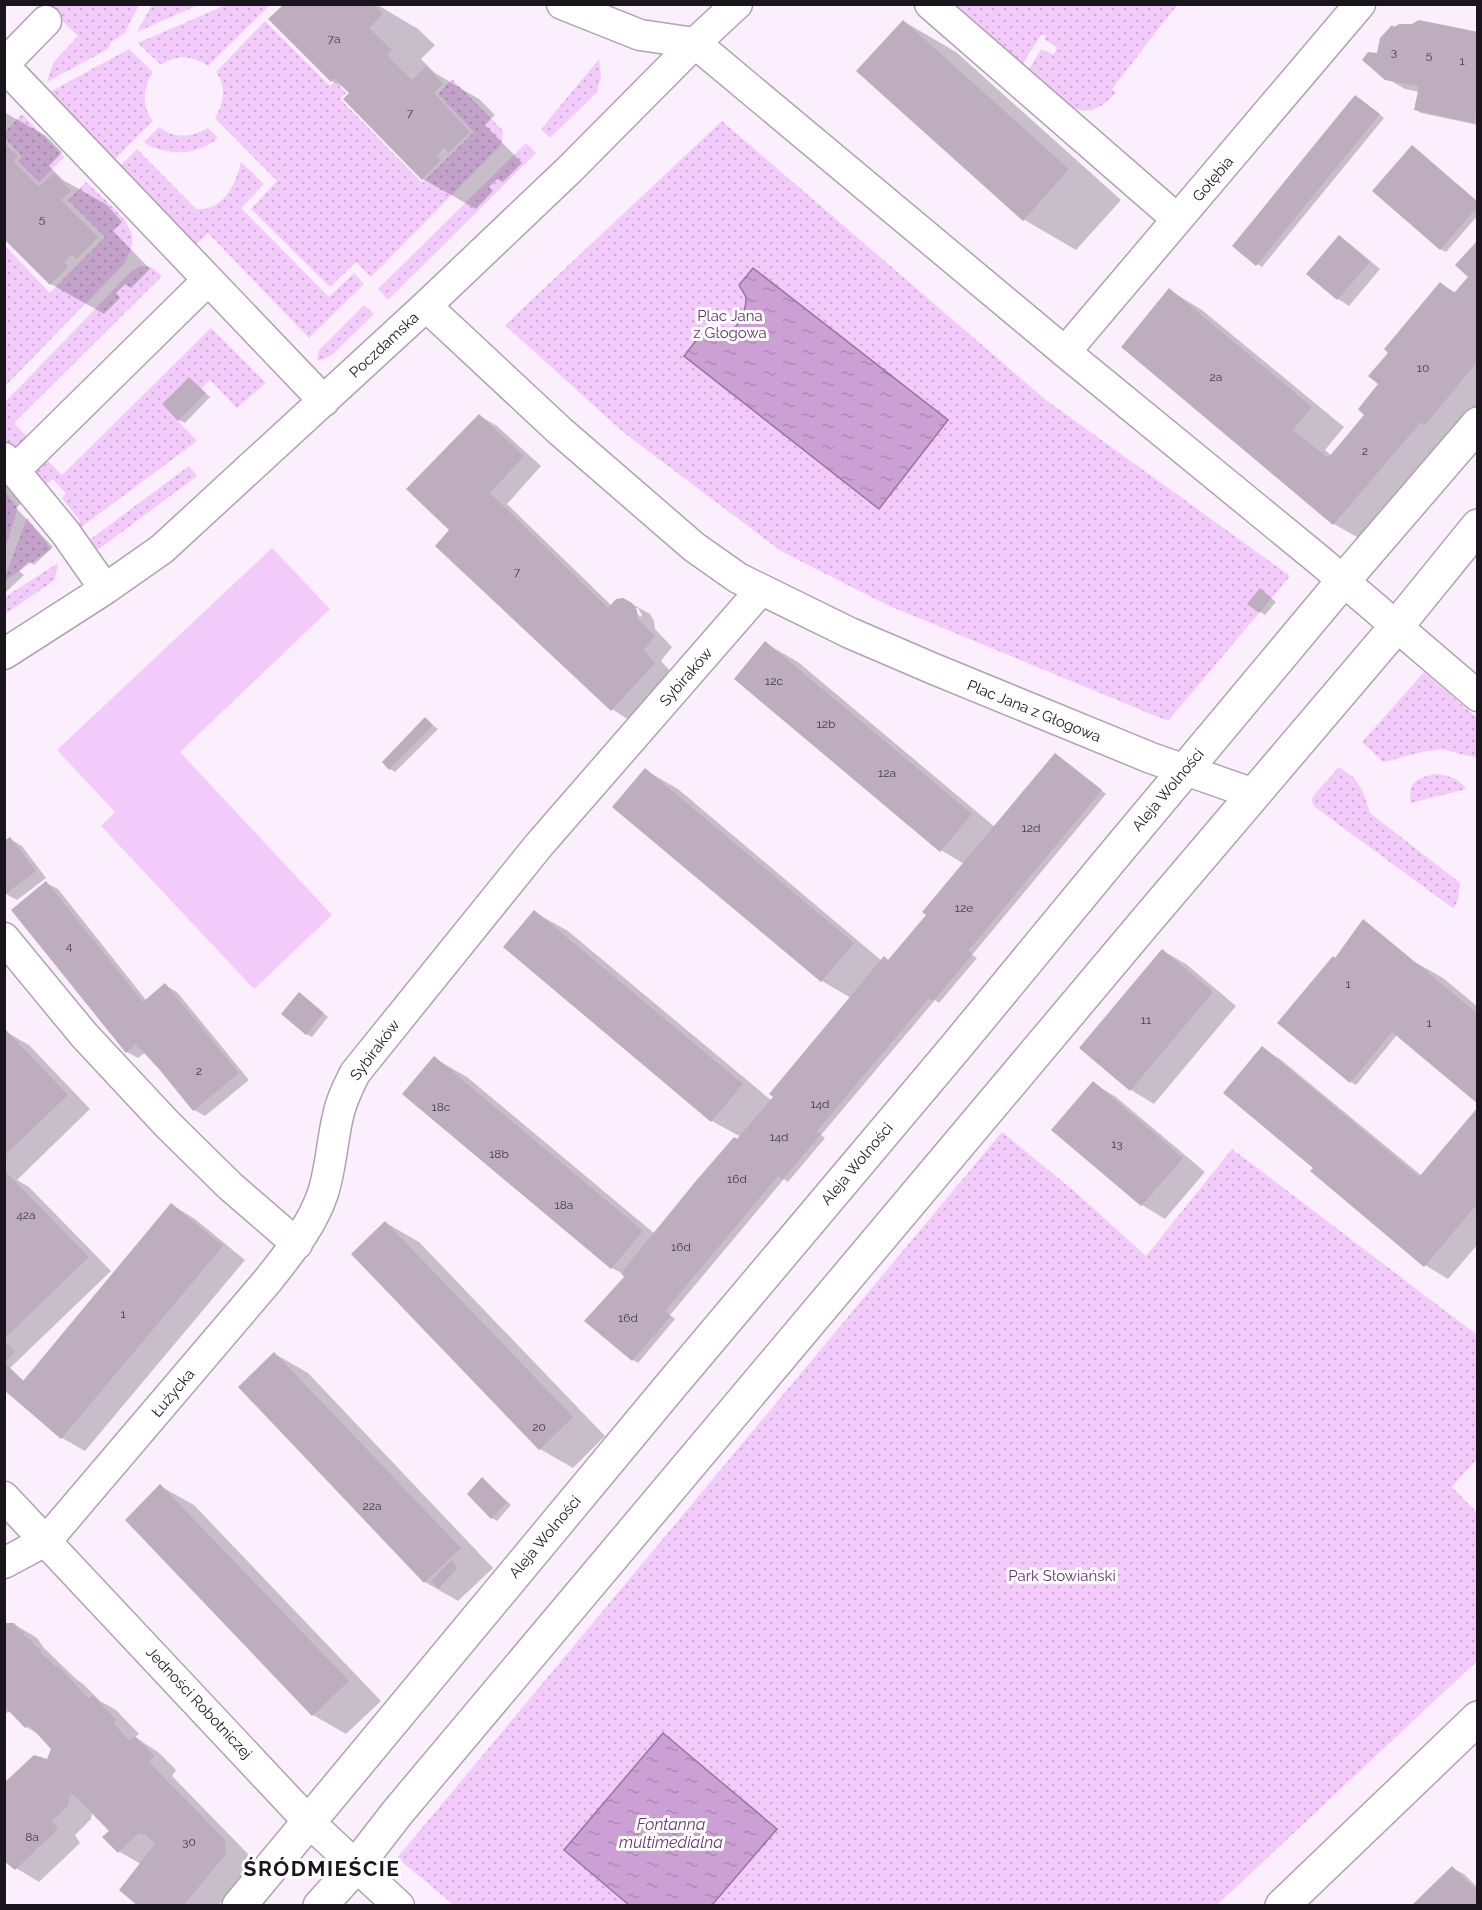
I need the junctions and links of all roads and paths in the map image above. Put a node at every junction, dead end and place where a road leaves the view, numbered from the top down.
1 (562, 4) edge
2 (737, 4) edge
3 (930, 4) edge
4 (1360, 4) edge
5 (46, 21) dead end
6 (695, 43) junction
7 (4, 65) edge
8 (1178, 219) junction
9 (208, 280) junction
10 (426, 306) junction
11 (1065, 352) junction
12 (324, 401) junction
13 (1478, 424) edge
14 (10, 464) edge
15 (1478, 526) edge
16 (1343, 581) junction
17 (105, 589) junction
18 (760, 591) junction
19 (1396, 627) junction
20 (4, 654) edge
21 (1478, 696) edge
22 (1185, 771) junction
23 (1254, 794) junction
24 (4, 938) edge
25 (297, 1244) junction
26 (4, 1497) edge
27 (46, 1540) junction
28 (4, 1563) edge
29 (1478, 1718) edge
30 (309, 1821) junction
31 (356, 1866) junction
32 (239, 1905) edge
33 (320, 1905) edge
34 (399, 1905) edge
35 (1282, 1905) edge

1 - 6 street
2 - 6 street, Poczdamska
3 - 8 street
4 - 8 street, Gołębia
5 - 7 street
6 - 10 street, Poczdamska
6 - 11 street
7 - 9 street
8 - 11 street, Gołębia
9 - 12 street
9 - 14 street
10 - 12 street, Poczdamska
10 - 18 street, Plac Jana z Głogowa
11 - 16 street
12 - 17 street, Poczdamska
13 - 16 street, Aleja Wolności
14 - 17 street
15 - 19 street
16 - 19 street
16 - 22 street, Aleja Wolności
17 - 20 street, Poczdamska
18 - 22 street, Plac Jana z Głogowa
18 - 25 street, Sybiraków
19 - 21 street
19 - 23 street
22 - 23 street, Plac Jana z Głogowa
22 - 30 street, Aleja Wolności
23 - 31 street
24 - 25 street
25 - 27 street, Łużycka
26 - 27 street, Jedności Robotniczej
27 - 28 street
27 - 30 street, Jedności Robotniczej
29 - 35 street
30 - 31 street, Jedności Robotniczej
30 - 32 street, Aleja Wolności
31 - 33 street
31 - 34 street, Jedności Robotniczej

